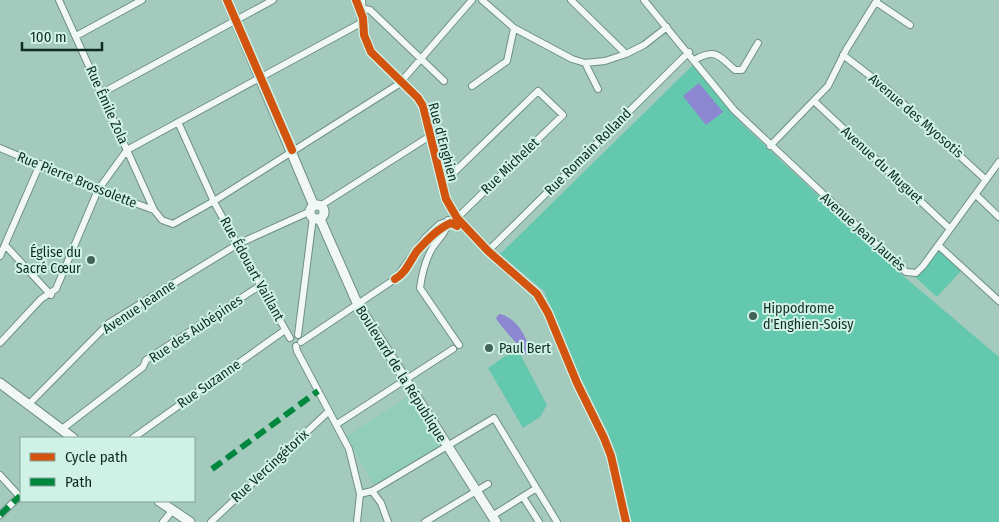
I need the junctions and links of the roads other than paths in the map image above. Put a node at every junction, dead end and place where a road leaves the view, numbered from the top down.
1 (59, 0) edge
2 (142, 0) edge
3 (227, 0) edge
4 (273, 0) edge
5 (472, 0) edge
6 (482, 0) edge
7 (571, 0) edge
8 (644, 0) edge
9 (877, 1) edge
10 (359, 3) edge
11 (363, 18) junction
12 (236, 20) junction
13 (910, 25) dead end
14 (354, 27) junction
15 (667, 27) junction
16 (514, 28) junction
17 (364, 35) junction
18 (76, 36) junction
19 (758, 43) dead end
20 (689, 52) junction
21 (626, 54) junction
22 (843, 55) junction
23 (422, 60) junction
24 (694, 60) junction
25 (585, 63) junction
26 (260, 78) junction
27 (444, 81) dead end
28 (402, 82) junction
29 (472, 86) dead end
30 (598, 89) dead end
31 (102, 93) junction
32 (814, 101) junction
33 (178, 122) junction
34 (430, 136) junction
35 (770, 146) junction
36 (0, 148) edge
37 (127, 150) junction
38 (292, 150) junction
39 (999, 162) edge
40 (40, 164) junction
41 (986, 180) junction
42 (441, 185) junction
43 (98, 190) junction
44 (976, 195) junction
45 (214, 201) junction
46 (154, 210) junction
47 (316, 212) junction
48 (999, 217) edge
49 (453, 219) junction
50 (950, 229) junction
51 (238, 244) junction
52 (6, 246) junction
53 (939, 246) junction
54 (488, 252) junction
55 (0, 256) edge
56 (261, 285) junction
57 (51, 295) junction
58 (999, 301) edge
59 (358, 306) junction
60 (285, 330) junction
61 (290, 338) junction
62 (298, 341) junction
63 (0, 342) edge
64 (459, 345) dead end
65 (452, 349) dead end
66 (404, 380) junction
67 (0, 383) edge
68 (29, 404) junction
69 (329, 411) junction
70 (337, 424) junction
71 (62, 429) junction
72 (71, 437) edge
73 (134, 437) edge
74 (446, 445) junction
75 (0, 475) edge
76 (488, 484) dead end
77 (535, 489) junction
78 (372, 491) junction
79 (476, 491) junction
80 (360, 494) junction
81 (20, 496) edge
82 (522, 497) junction
83 (20, 498) edge
84 (161, 502) edge
85 (173, 510) junction
86 (0, 515) edge
87 (494, 519) edge
88 (163, 522) edge
89 (190, 522) edge
90 (211, 522) edge
91 (356, 522) edge
92 (388, 522) edge
93 (425, 522) edge
94 (539, 522) edge
95 (557, 522) edge
96 (626, 522) edge

1 - 18 street, Rue Émile Zola
2 - 18 street
3 - 12 street, Boulevard de la République
4 - 12 street
5 - 23 street, Rue Pierre Brossolette
6 - 16 street
7 - 21 street
8 - 15 street, Avenue Jean Jaurès
9 - 13 street
9 - 22 street
10 - 11 street, Rue d'Enghien
10 - 23 street
11 - 14 street
11 - 17 street, Rue d'Enghien
12 - 26 street, Boulevard de la République
12 - 31 street
14 - 17 street
14 - 26 street
15 - 20 street, Avenue Jean Jaurès
15 - 21 street
16 - 25 street
16 - 29 street
17 - 28 street, Rue d'Enghien
18 - 31 street, Rue Émile Zola
19 - 24 street
20 - 24 street, Avenue Jean Jaurès
20 - 54 street, Rue Romain Rolland
21 - 25 street
22 - 32 street
22 - 41 street, Avenue des Myosotis
23 - 27 street
23 - 28 street, Rue Pierre Brossolette
24 - 35 street, Avenue Jean Jaurès
25 - 30 street
26 - 33 street
26 - 38 street, Boulevard de la République
28 - 34 street, Rue d'Enghien
28 - 38 street, Rue Pierre Brossolette
31 - 37 street, Rue Émile Zola
32 - 35 street
32 - 50 street, Avenue du Muguet
33 - 37 street
33 - 45 street, Rue Édouart Vaillant
34 - 42 street, Rue d'Enghien
34 - 47 street, Avenue Jeanne
35 - 53 street, Avenue Jean Jaurès
36 - 40 street, Rue Pierre Brossolette
37 - 43 street
37 - 46 street, Rue Émile Zola
38 - 45 street, Rue Pierre Brossolette
38 - 47 street, Boulevard de la République
39 - 41 street, Avenue Jean Jaurès
40 - 43 street, Rue Pierre Brossolette
40 - 52 street
41 - 44 street, Avenue Jean Jaurès
42 - 49 street, Rue d'Enghien
42 - 49 street, Rue Michelet
43 - 46 street, Rue Pierre Brossolette
43 - 57 street
44 - 48 street
44 - 50 street, Avenue Jean Jaurès
45 - 46 street, Rue Pierre Brossolette
45 - 51 street, Rue Édouart Vaillant
47 - 51 street, Avenue Jeanne
47 - 59 street, Boulevard de la République
47 - 62 street
49 - 54 street, Rue d'Enghien
49 - 59 street
49 - 64 street
50 - 53 street, Avenue Jean Jaurès
51 - 56 street, Rue Édouart Vaillant
51 - 68 street, Avenue Jeanne
52 - 55 street
52 - 57 street
53 - 58 street
54 - 96 street, Rue d'Enghien
56 - 60 street, Rue Édouart Vaillant
56 - 71 street, Rue des Aubépines
57 - 63 street
59 - 62 street
59 - 66 street, Boulevard de la République
60 - 61 street, Rue Édouart Vaillant
60 - 73 street, Rue Suzanne
61 - 62 street
61 - 62 street, Rue Édouart Vaillant
62 - 69 street, Rue Édouart Vaillant
65 - 66 street
66 - 70 street
66 - 74 street, Boulevard de la République
67 - 68 street
68 - 71 street
69 - 70 street, Rue Édouart Vaillant
69 - 90 street, Rue Vercingétorix
70 - 80 street, Rue Édouart Vaillant
71 - 72 street
74 - 77 street
74 - 78 street
74 - 79 street, Boulevard de la République
75 - 81 street
76 - 79 street
77 - 82 street
77 - 95 street
78 - 80 street
78 - 92 street
79 - 87 street, Boulevard de la République
79 - 93 street
80 - 91 street
82 - 87 street
82 - 94 street
83 - 86 street
84 - 85 street
85 - 88 street
85 - 89 street

